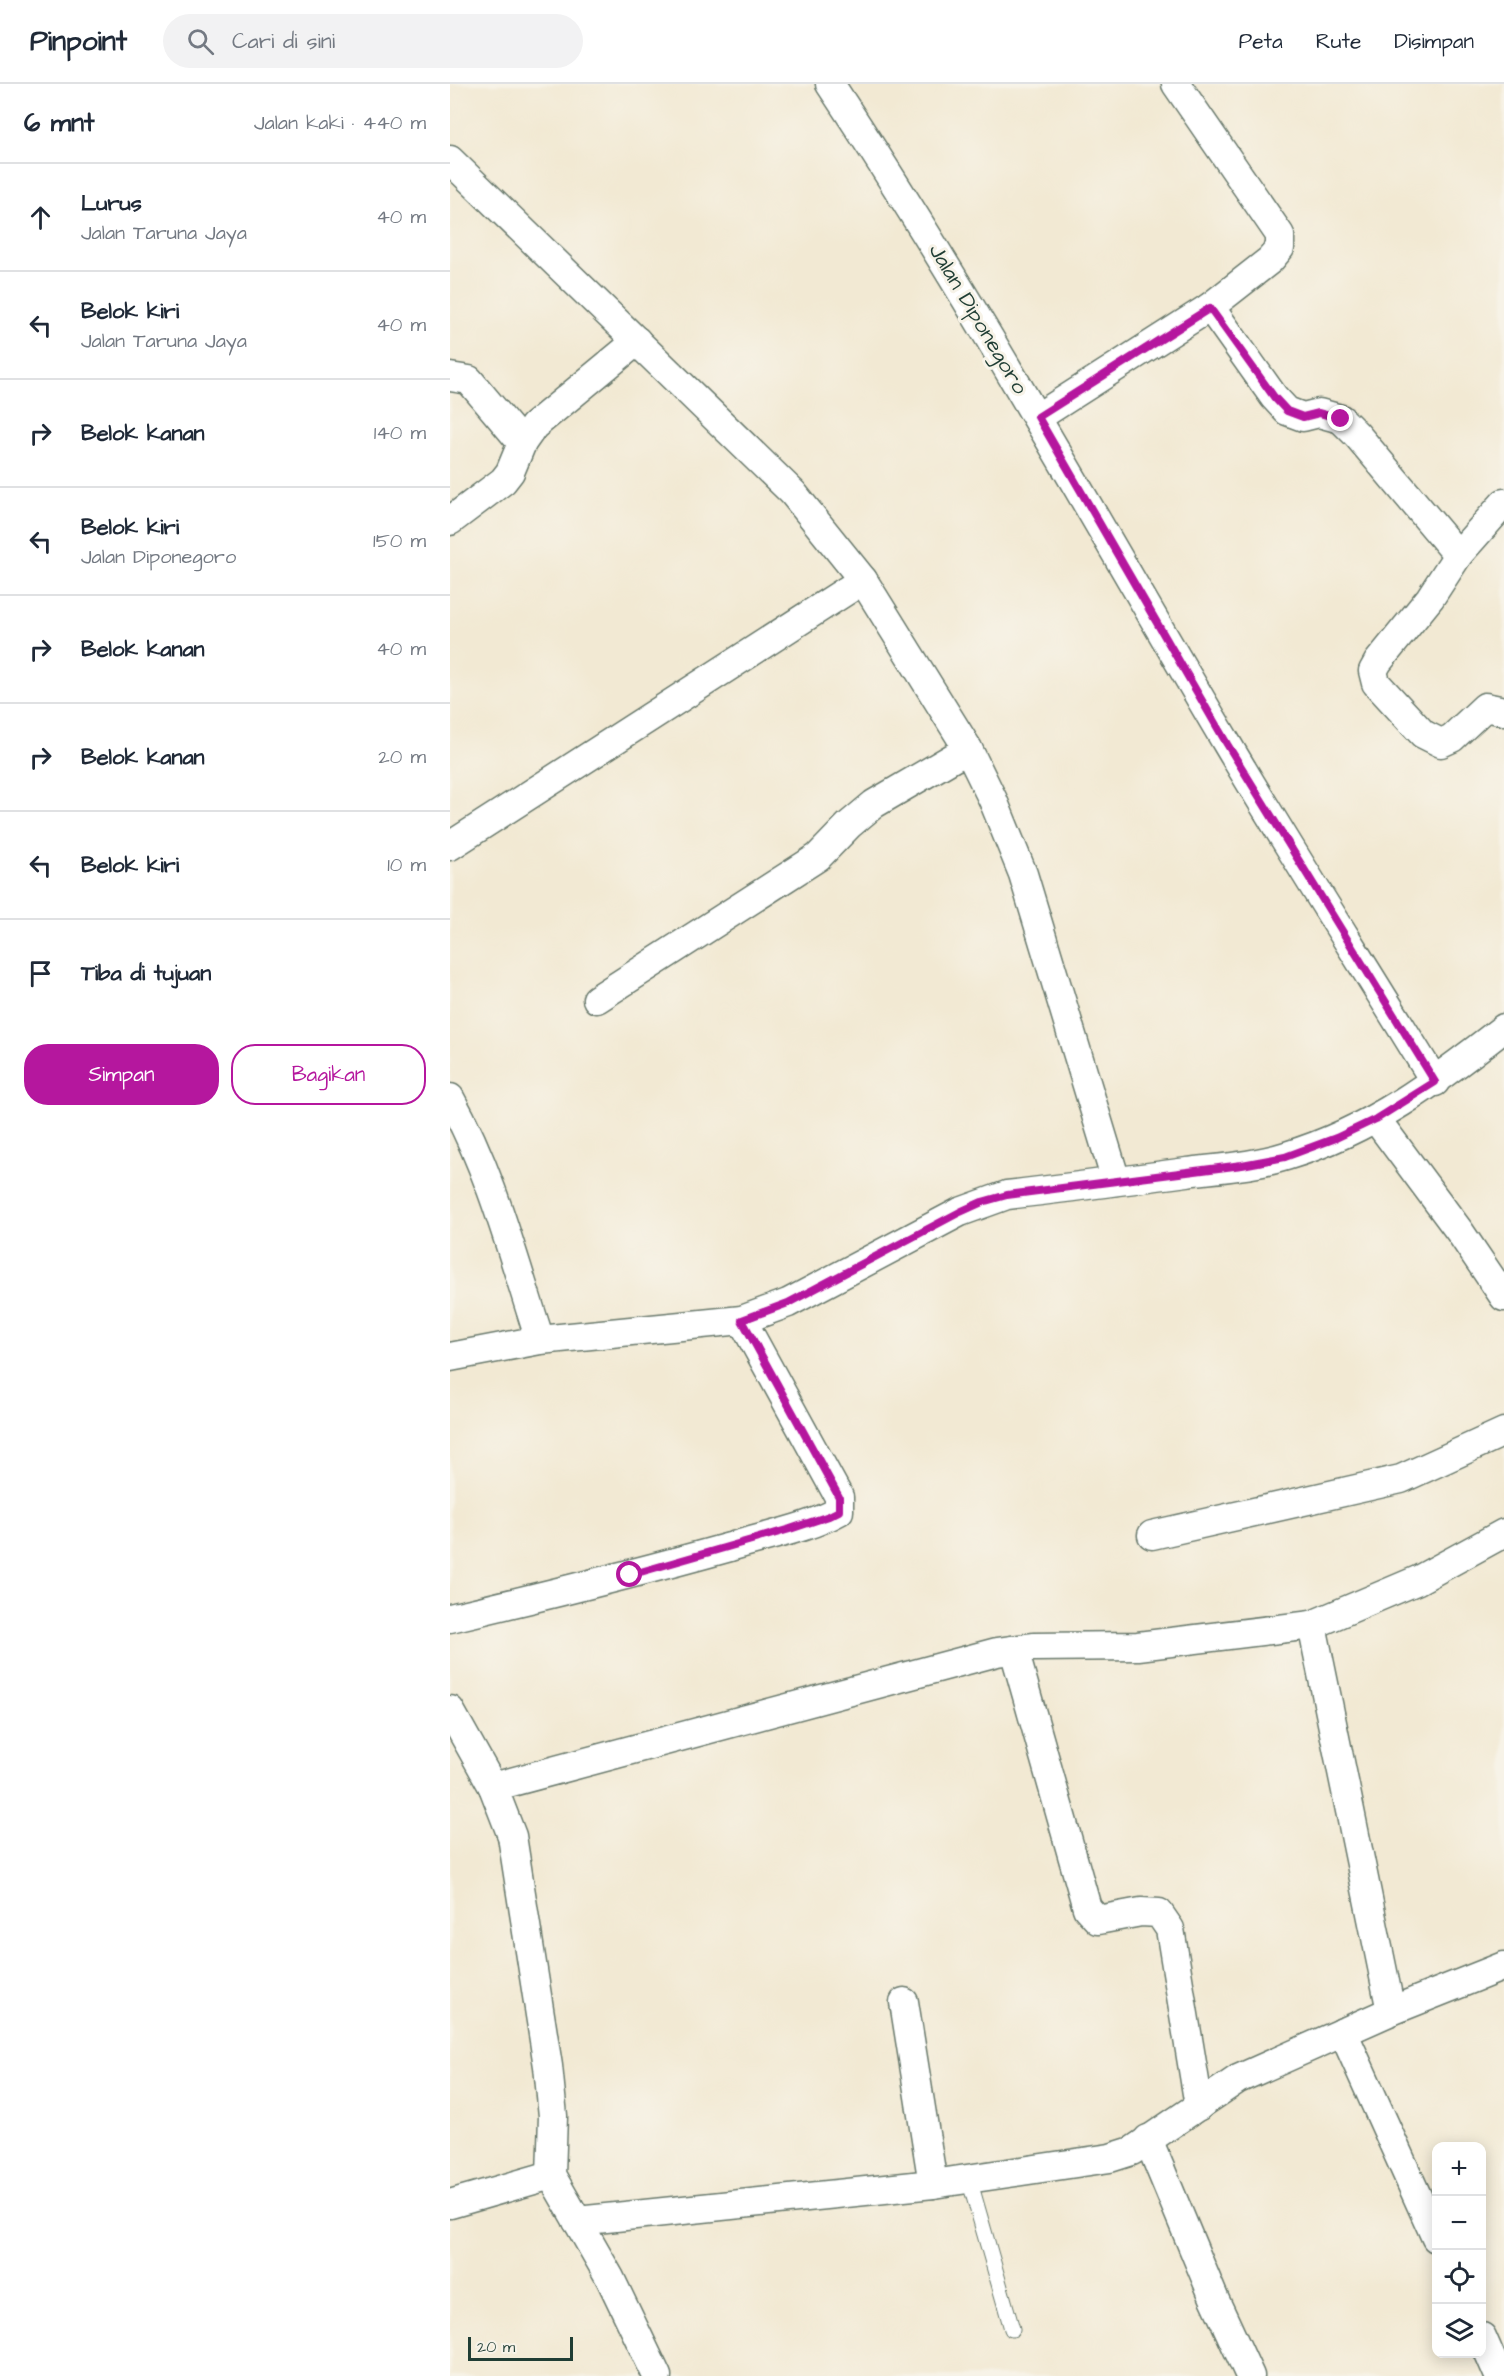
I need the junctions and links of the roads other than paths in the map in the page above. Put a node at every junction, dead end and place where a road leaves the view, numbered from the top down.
1 (830, 84) edge
2 (1176, 84) edge
3 (450, 160) edge
4 (1210, 308) junction
5 (637, 341) junction
6 (450, 376) edge
7 (1038, 417) junction
8 (522, 443) junction
9 (1504, 503) edge
10 (450, 521) edge
11 (1458, 555) junction
12 (863, 580) junction
13 (1504, 711) edge
14 (968, 749) junction
15 (450, 846) edge
16 (597, 999) dead end
17 (1504, 1028) edge
18 (1435, 1082) junction
19 (450, 1098) edge
20 (1376, 1119) junction
21 (1116, 1182) junction
22 (1504, 1297) edge
23 (742, 1320) junction
24 (540, 1340) junction
25 (450, 1358) edge
26 (1504, 1432) edge
27 (1504, 1533) edge
28 (1152, 1535) dead end
29 (450, 1618) edge
30 (1312, 1625) junction
31 (1014, 1650) junction
32 (450, 1710) edge
33 (493, 1787) junction
34 (1504, 1966) edge
35 (904, 2002) dead end
36 (1391, 2011) junction
37 (1343, 2032) junction
38 (1199, 2106) junction
39 (1148, 2139) junction
40 (551, 2175) junction
41 (969, 2179) junction
42 (933, 2184) junction
43 (450, 2204) edge
44 (578, 2221) junction
45 (1432, 2227) edge
46 (1012, 2329) dead end
47 (1486, 2346) edge
48 (657, 2376) edge
49 (1250, 2376) edge
50 (1499, 2376) edge

1 - 7 street, Jalan Diponegoro
2 - 4 street
3 - 5 street
4 - 7 street
4 - 11 street
5 - 8 street
5 - 12 street
6 - 8 street
7 - 18 street, Jalan Diponegoro
8 - 10 street
9 - 11 street
11 - 13 street
12 - 14 street
12 - 15 street
14 - 16 street
14 - 21 street
17 - 18 street
18 - 20 street
19 - 24 street
20 - 21 street
20 - 22 street
21 - 23 street
23 - 24 street
23 - 29 street
24 - 25 street
26 - 28 street
27 - 30 street
30 - 31 street
30 - 36 street
31 - 33 street
31 - 38 street
32 - 33 street
33 - 40 street
34 - 36 street
35 - 42 street
36 - 37 street
37 - 38 street
37 - 45 street
38 - 39 street
39 - 41 street
39 - 49 street
40 - 43 street
40 - 44 street
41 - 42 street
41 - 46 lane
42 - 44 street
44 - 48 street
47 - 50 street

